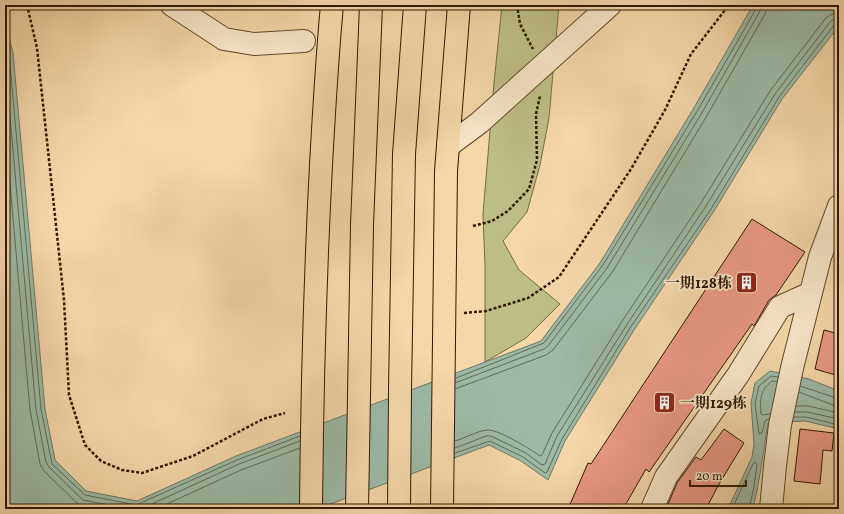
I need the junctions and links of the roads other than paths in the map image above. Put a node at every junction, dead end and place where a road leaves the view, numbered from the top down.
1 (172, 5) edge
2 (332, 5) edge
3 (371, 5) edge
4 (415, 5) edge
5 (459, 5) edge
6 (610, 5) edge
7 (304, 41) dead end
8 (448, 146) junction
9 (839, 206) edge
10 (811, 293) junction
11 (311, 509) edge
12 (357, 509) edge
13 (400, 509) edge
14 (442, 509) edge
15 (652, 509) edge
16 (771, 509) edge

1 - 7 street
2 - 11 main road
3 - 12 main road
4 - 13 main road
5 - 8 main road
6 - 8 street
8 - 14 main road
9 - 10 street
10 - 15 street
10 - 16 street

